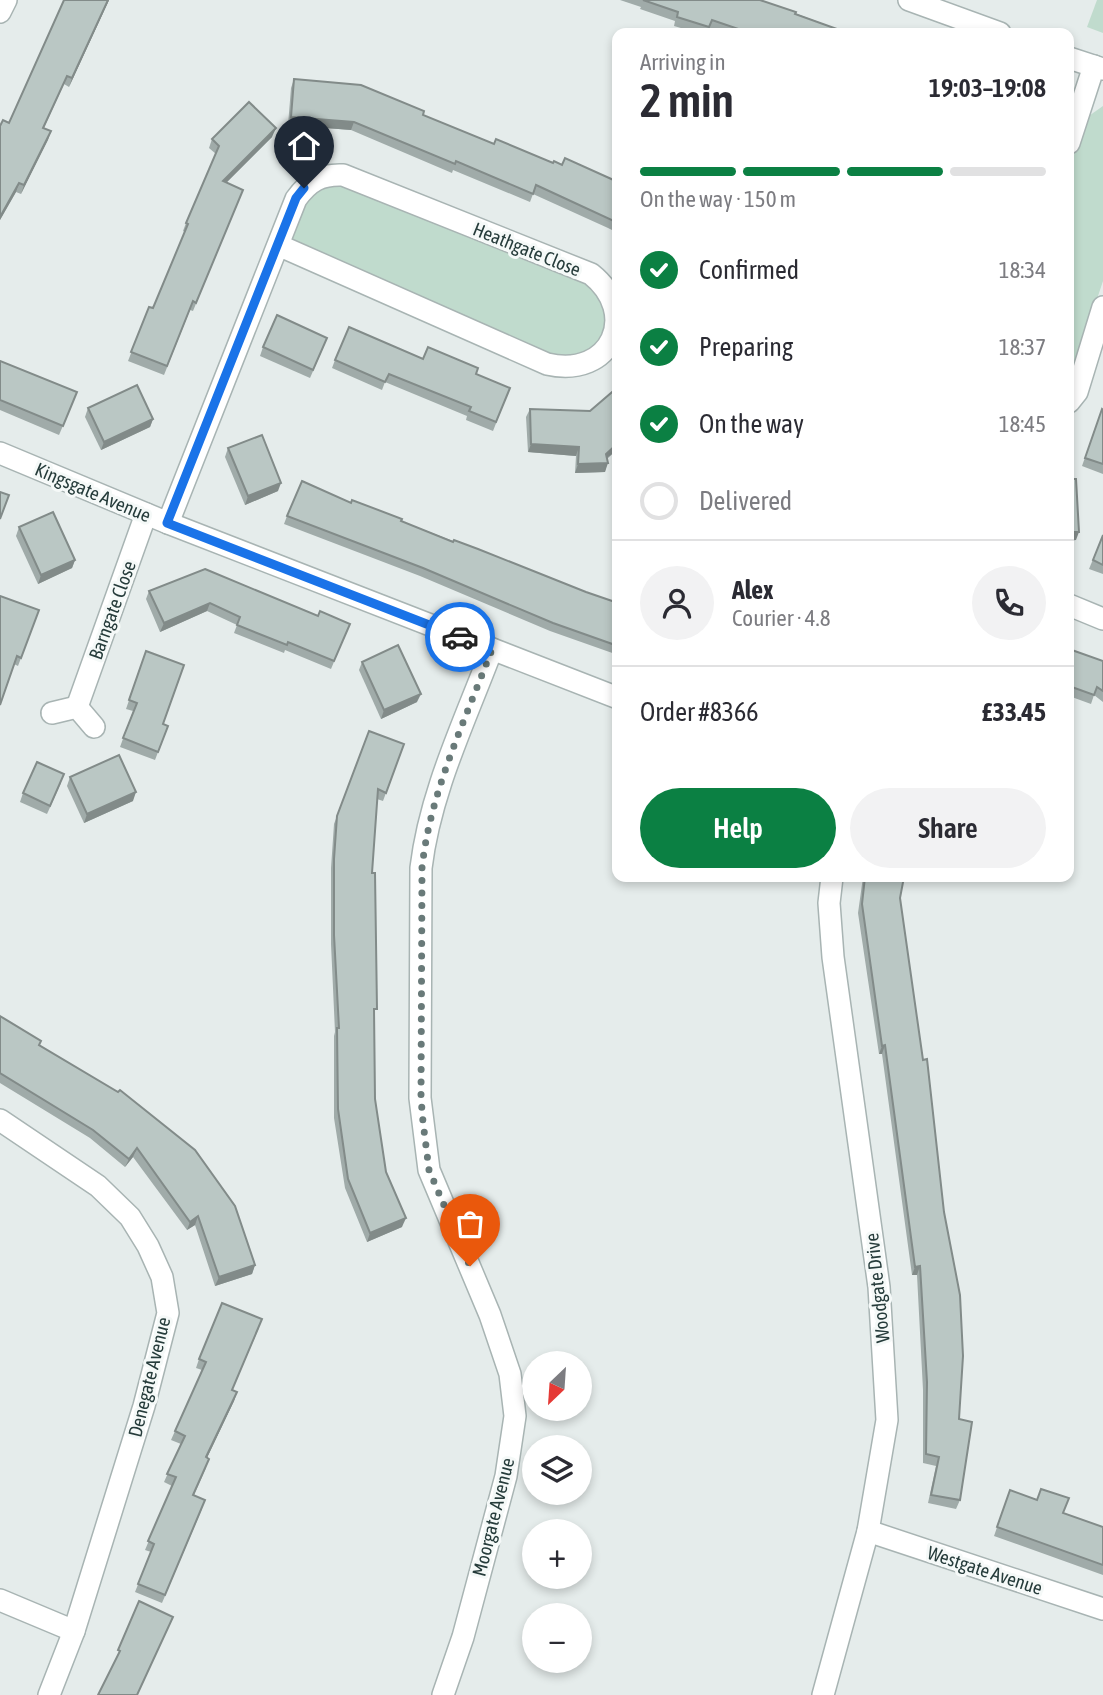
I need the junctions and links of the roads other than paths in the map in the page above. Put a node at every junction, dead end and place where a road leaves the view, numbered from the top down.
1 (6, 0) edge
2 (909, 0) edge
3 (0, 12) edge
4 (986, 28) edge
5 (1074, 60) edge
6 (1099, 68) edge
7 (1074, 130) edge
8 (278, 245) junction
9 (612, 300) edge
10 (1103, 307) edge
11 (612, 337) edge
12 (1074, 396) edge
13 (0, 453) edge
14 (146, 514) junction
15 (167, 523) junction
16 (1074, 607) edge
17 (1103, 619) edge
18 (492, 649) junction
19 (612, 696) edge
20 (77, 707) junction
21 (52, 713) dead end
22 (94, 727) dead end
23 (831, 882) edge
24 (0, 1120) edge
25 (868, 1531) junction
26 (0, 1600) edge
27 (1103, 1609) edge
28 (74, 1631) junction
29 (49, 1695) edge
30 (443, 1695) edge
31 (823, 1695) edge

1 - 3 street
2 - 4 street
5 - 6 street
6 - 7 street
8 - 9 street, Heathgate Close
8 - 11 street, Heathgate Close
8 - 15 street, Heathgate Close
10 - 12 street
13 - 14 street, Kingsgate Avenue
14 - 15 street, Kingsgate Avenue
14 - 20 street, Barngate Close
15 - 18 street, Kingsgate Avenue
16 - 17 street
18 - 19 street, Kingsgate Avenue
18 - 30 street, Moorgate Avenue
20 - 21 street
20 - 22 street
23 - 25 street, Woodgate Drive
24 - 28 street, Denegate Avenue
25 - 27 street, Westgate Avenue
25 - 31 street, Woodgate Drive
26 - 28 street
28 - 29 street, Denegate Avenue

